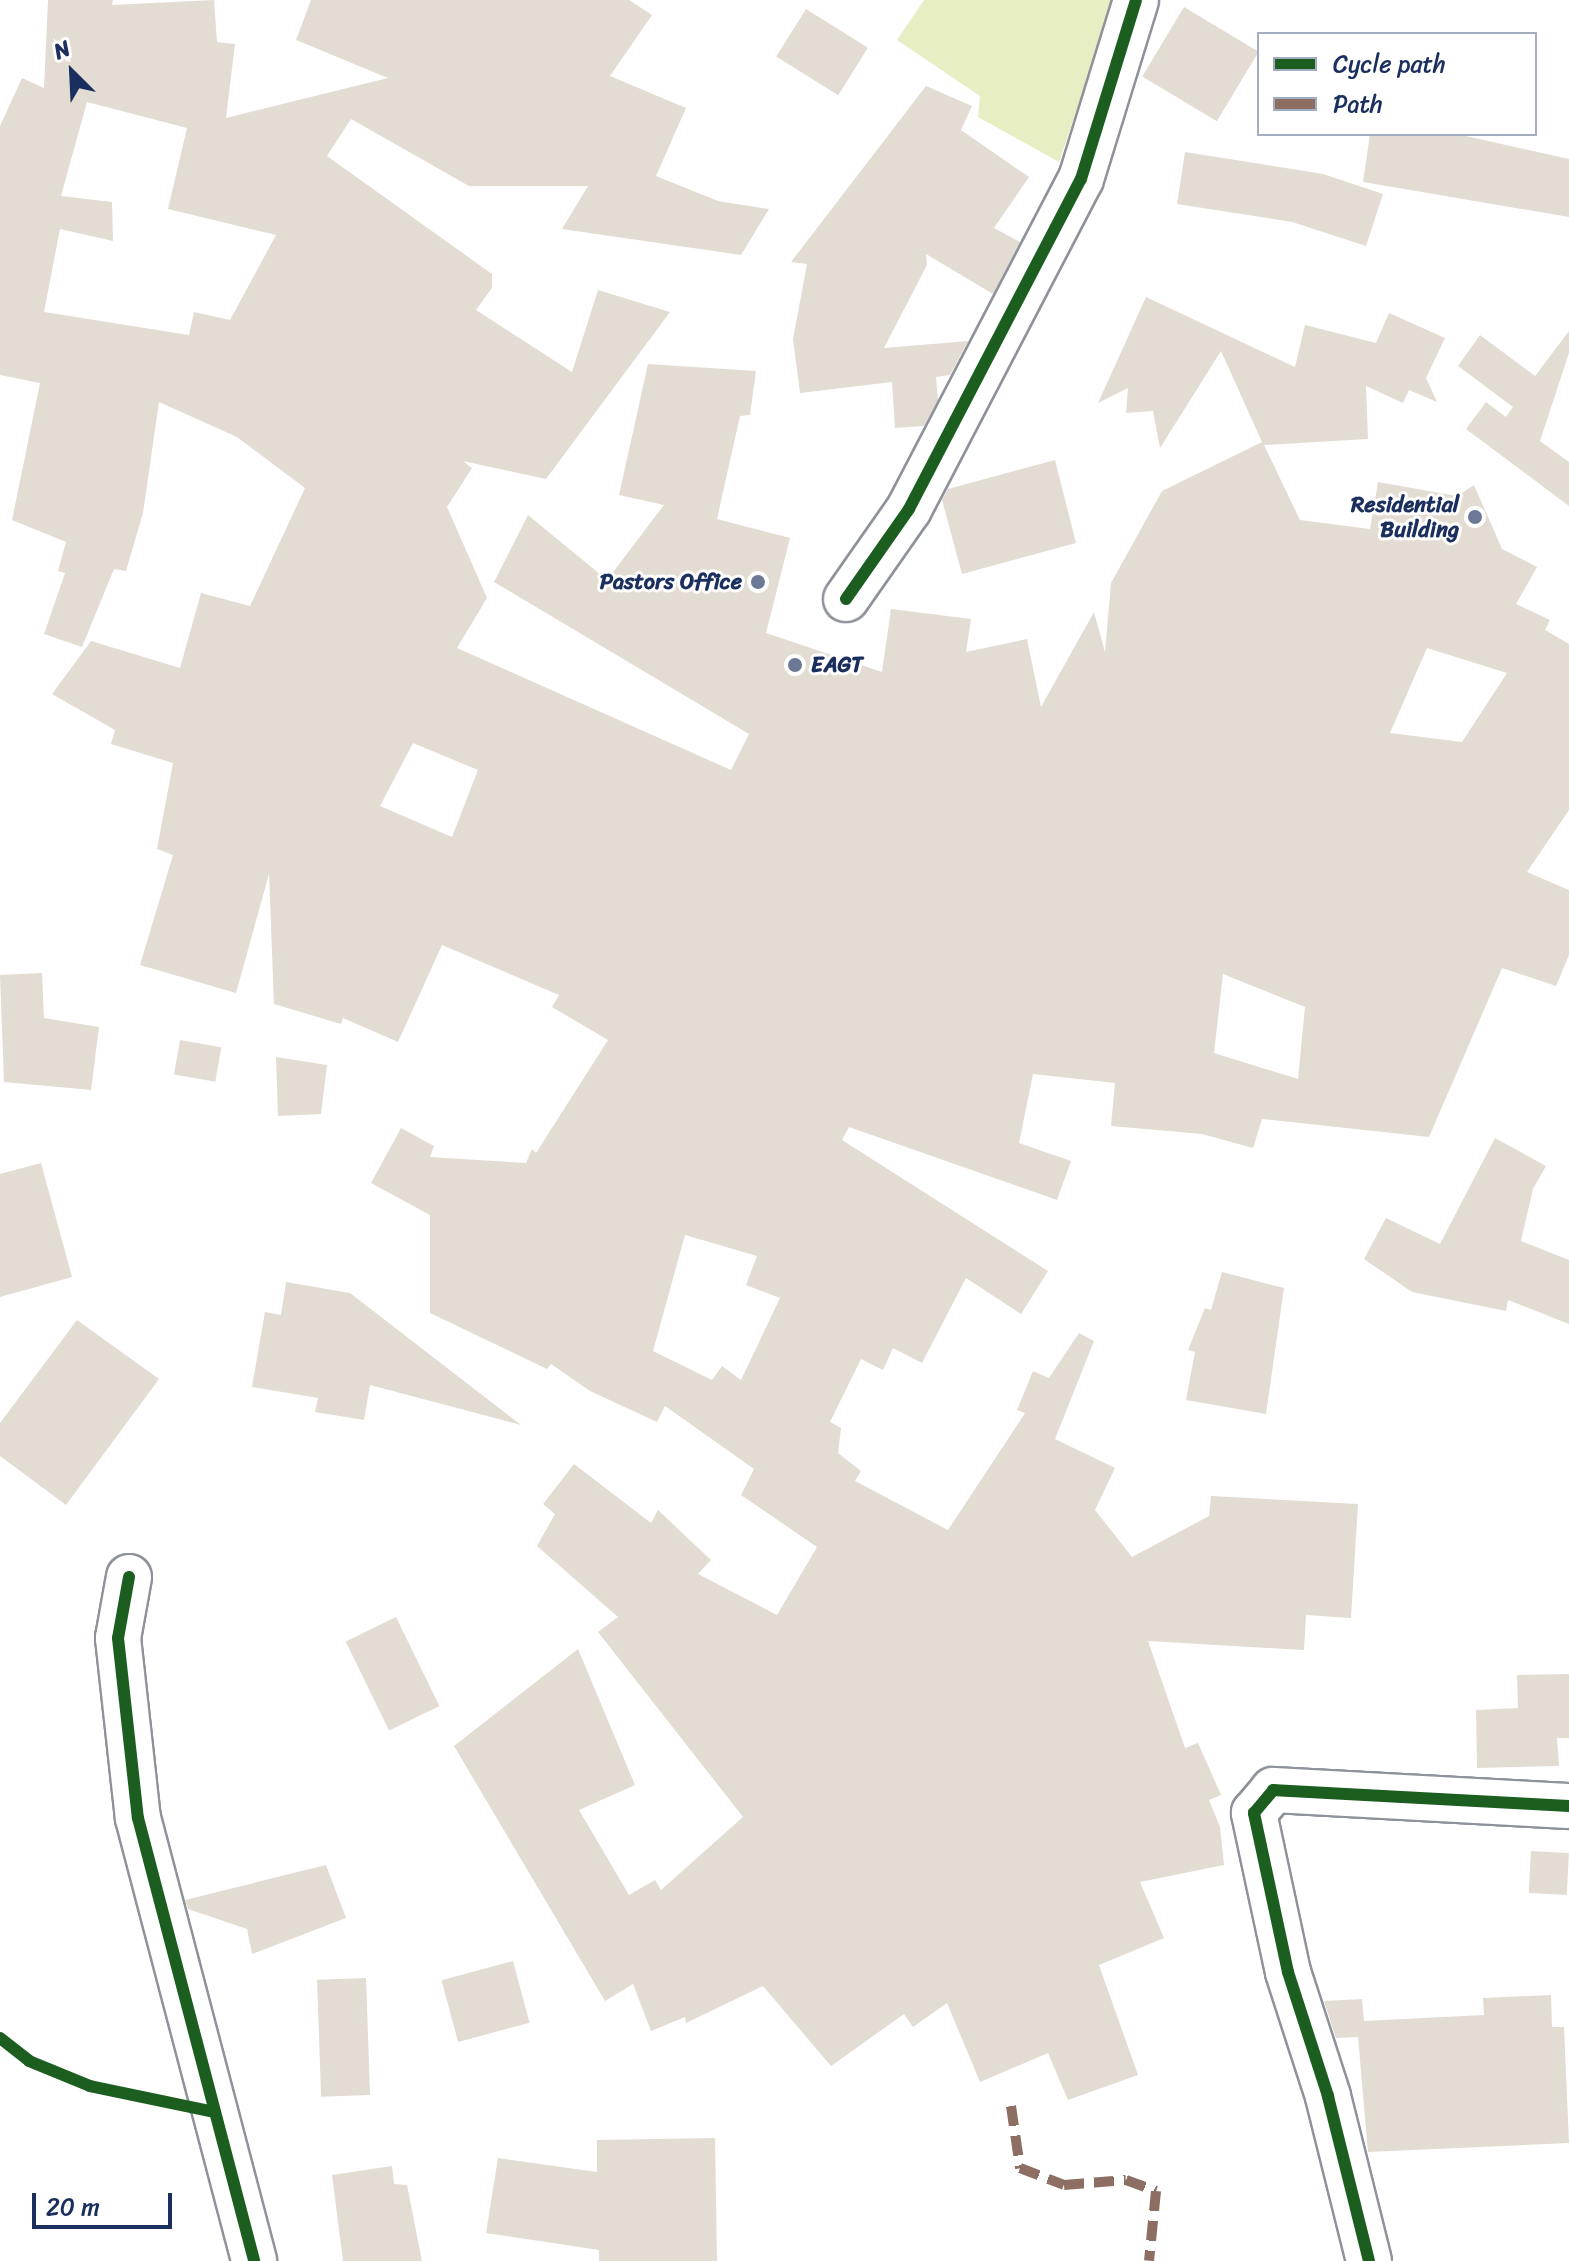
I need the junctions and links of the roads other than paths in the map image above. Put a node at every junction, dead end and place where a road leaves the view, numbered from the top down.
1 (1136, 0) edge
2 (846, 599) dead end
3 (129, 1577) dead end
4 (1569, 1806) edge
5 (254, 2261) edge
6 (1369, 2261) edge

1 - 2 street
3 - 5 street
4 - 6 street

